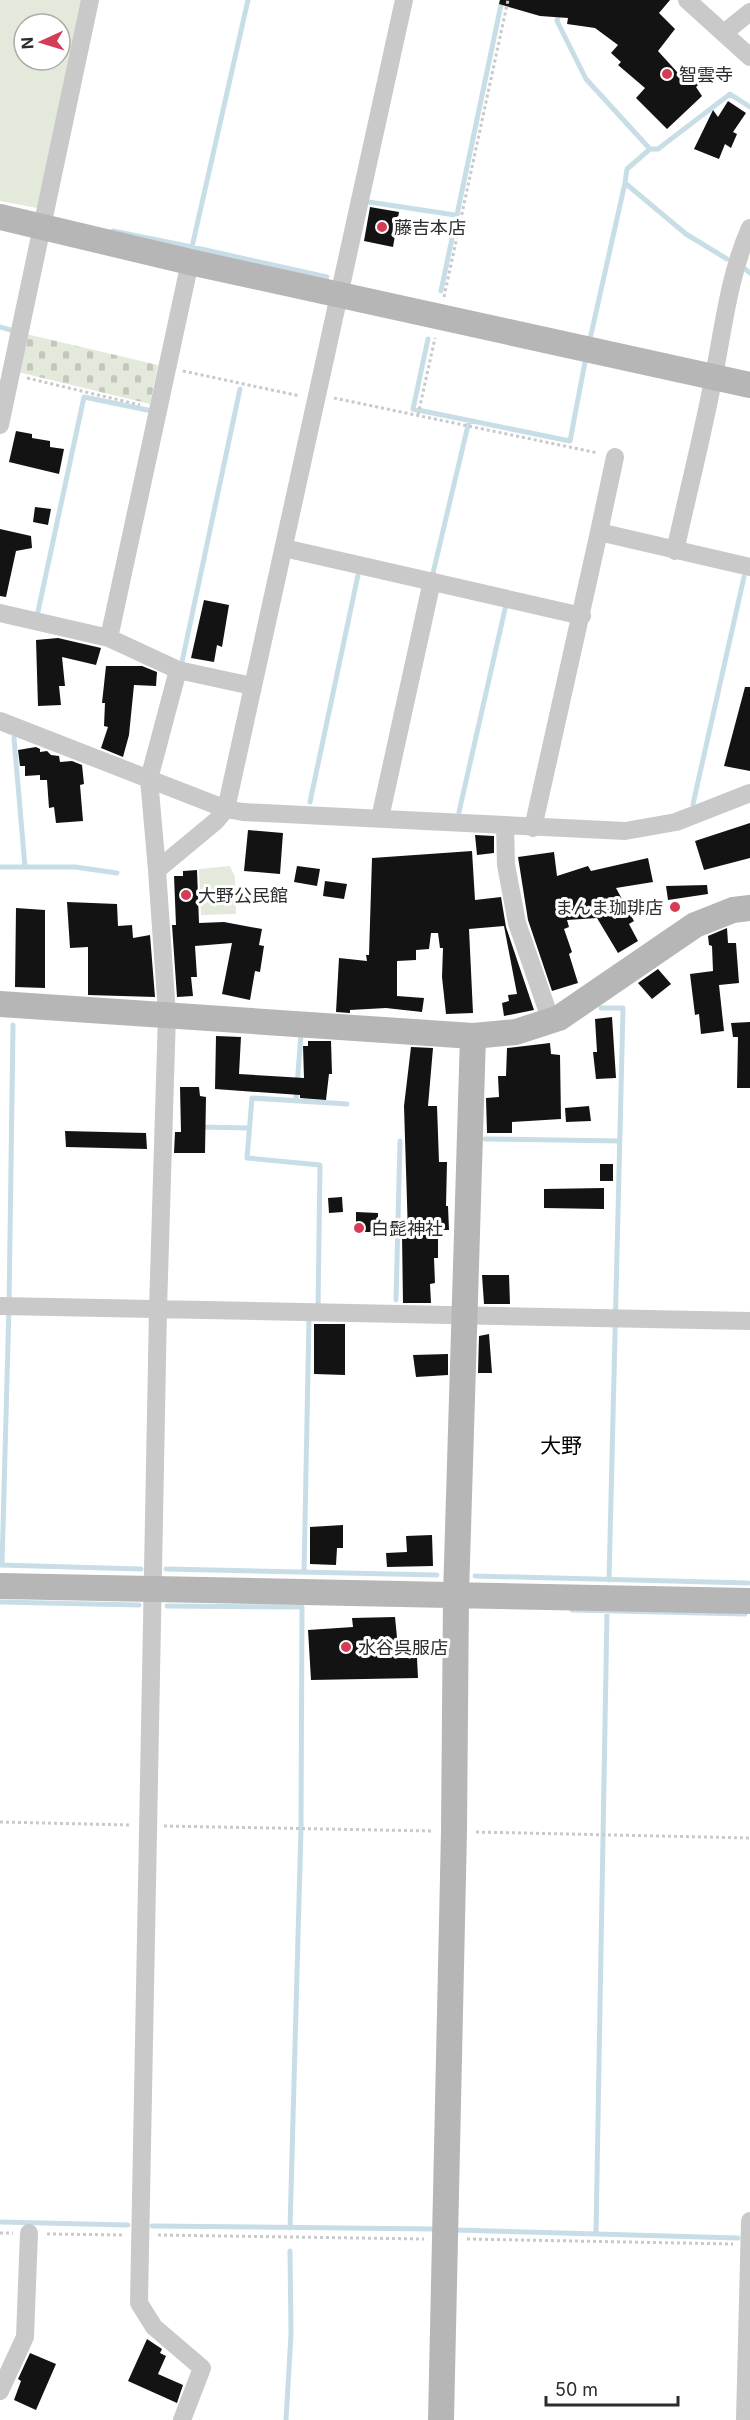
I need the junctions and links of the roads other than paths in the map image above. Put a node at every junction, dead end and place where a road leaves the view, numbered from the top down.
1 (90, 0) edge
2 (404, 0) edge
3 (687, 0) edge
4 (750, 12) edge
5 (724, 33) junction
6 (750, 57) edge
7 (0, 217) edge
8 (43, 227) junction
9 (750, 228) edge
10 (190, 262) junction
11 (340, 293) junction
12 (714, 377) junction
13 (750, 385) edge
14 (0, 425) edge
15 (615, 457) road end
16 (599, 532) junction
17 (284, 548) junction
18 (675, 551) junction
19 (750, 567) edge
20 (432, 581) junction
21 (0, 613) edge
22 (582, 615) junction
23 (109, 638) junction
24 (178, 670) junction
25 (252, 686) junction
26 (0, 721) edge
27 (149, 779) junction
28 (750, 793) edge
29 (225, 808) junction
30 (380, 818) junction
31 (505, 826) junction
32 (533, 828) junction
33 (157, 870) junction
34 (750, 908) edge
35 (0, 1004) edge
36 (167, 1014) junction
37 (551, 1021) junction
38 (473, 1036) junction
39 (0, 1306) edge
40 (158, 1309) junction
41 (465, 1314) junction
42 (750, 1321) edge
43 (0, 1586) edge
44 (154, 1589) junction
45 (456, 1595) junction
46 (750, 1602) edge
47 (750, 2221) edge
48 (28, 2233) road end
49 (750, 2244) edge
50 (0, 2391) edge
51 (182, 2420) edge
52 (441, 2420) edge
53 (746, 2420) edge

1 - 8 street
2 - 11 street
3 - 5 street
4 - 5 street
5 - 6 street
7 - 8 street
8 - 10 street
8 - 14 street
9 - 12 street
10 - 11 street
10 - 23 street
11 - 12 street
11 - 17 street
12 - 13 street
12 - 18 street
15 - 16 street
16 - 18 street
16 - 22 street
17 - 20 street
17 - 25 street
18 - 19 street
20 - 22 street
20 - 30 street
21 - 23 street
22 - 32 street
23 - 24 street
24 - 25 street
24 - 27 street
25 - 29 street
26 - 27 street
27 - 29 street
27 - 33 street
28 - 32 street
29 - 30 street
29 - 33 street
30 - 31 street
31 - 32 street
31 - 37 street
33 - 36 street
34 - 37 street
35 - 36 street
36 - 38 street
36 - 40 street
37 - 38 street
38 - 41 street
39 - 40 street
40 - 41 street
40 - 44 street
41 - 42 street
41 - 45 street
43 - 44 street
44 - 45 street
44 - 51 street
45 - 46 street
45 - 52 street
47 - 49 street
48 - 50 street
49 - 53 street

